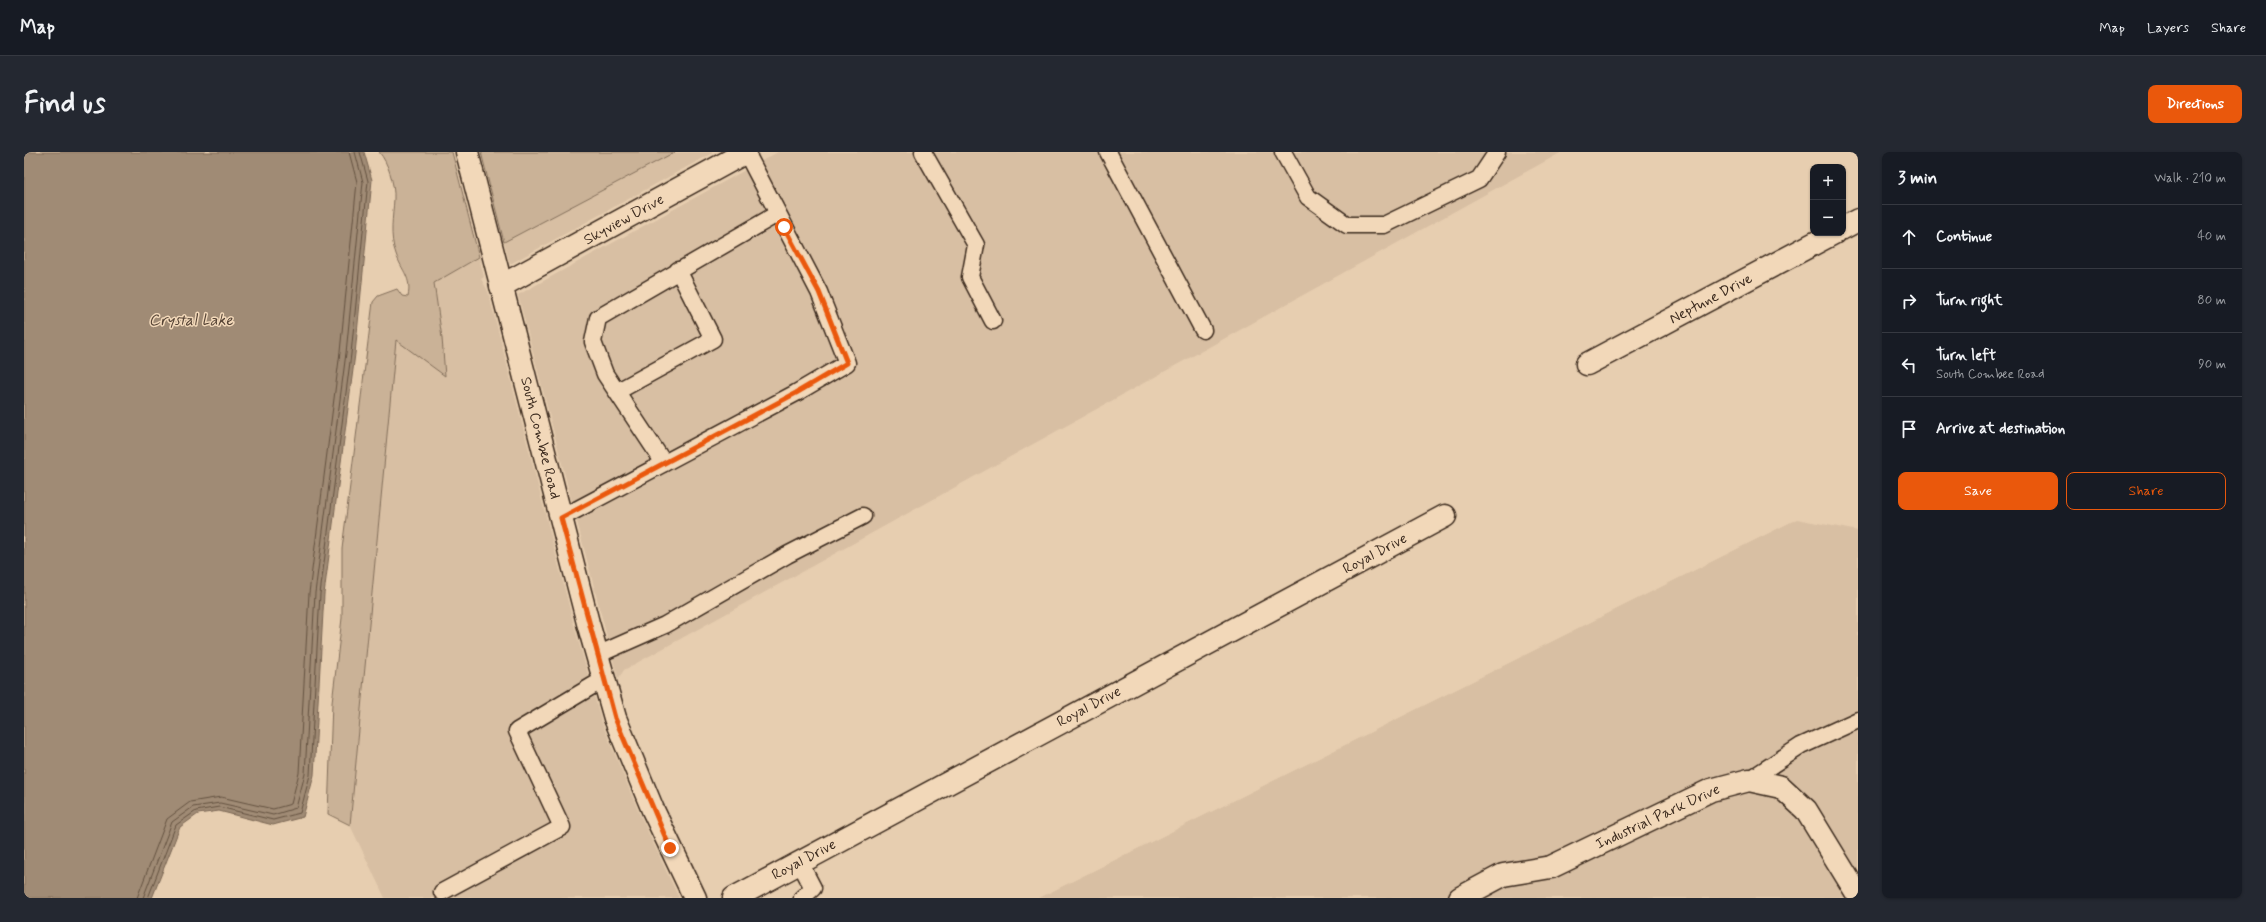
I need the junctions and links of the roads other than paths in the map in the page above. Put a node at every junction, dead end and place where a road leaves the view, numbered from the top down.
1 (467, 152) edge
2 (746, 152) edge
3 (923, 152) edge
4 (1108, 152) edge
5 (1283, 152) edge
6 (1497, 152) edge
7 (777, 214) junction
8 (1858, 220) edge
9 (1846, 226) edge
10 (1828, 236) edge
11 (678, 270) junction
12 (501, 286) junction
13 (993, 321) dead end
14 (1203, 330) dead end
15 (1587, 364) dead end
16 (618, 391) junction
17 (664, 462) junction
18 (863, 516) dead end
19 (1445, 516) dead end
20 (561, 518) junction
21 (597, 655) junction
22 (604, 679) junction
23 (1858, 720) edge
24 (1749, 780) junction
25 (800, 862) junction
26 (442, 892) dead end
27 (1858, 895) edge
28 (695, 898) edge
29 (734, 898) edge
30 (802, 898) edge
31 (1460, 898) edge

1 - 12 street, South Combee Road
2 - 7 lane
2 - 12 street, Skyview Drive
3 - 13 lane
4 - 14 lane
5 - 6 lane
7 - 11 lane
7 - 17 lane
8 - 9 street
10 - 15 street, Neptune Drive
11 - 16 lane
11 - 16 lane
12 - 20 street, South Combee Road
16 - 17 lane
17 - 20 lane
18 - 21 lane
19 - 25 street, Royal Drive
20 - 21 street, South Combee Road
21 - 22 street, South Combee Road
22 - 26 lane
22 - 28 street, South Combee Road
23 - 24 lane
24 - 27 street, Industrial Park Drive
24 - 31 street, Industrial Park Drive
25 - 29 street, Royal Drive
25 - 30 lane

